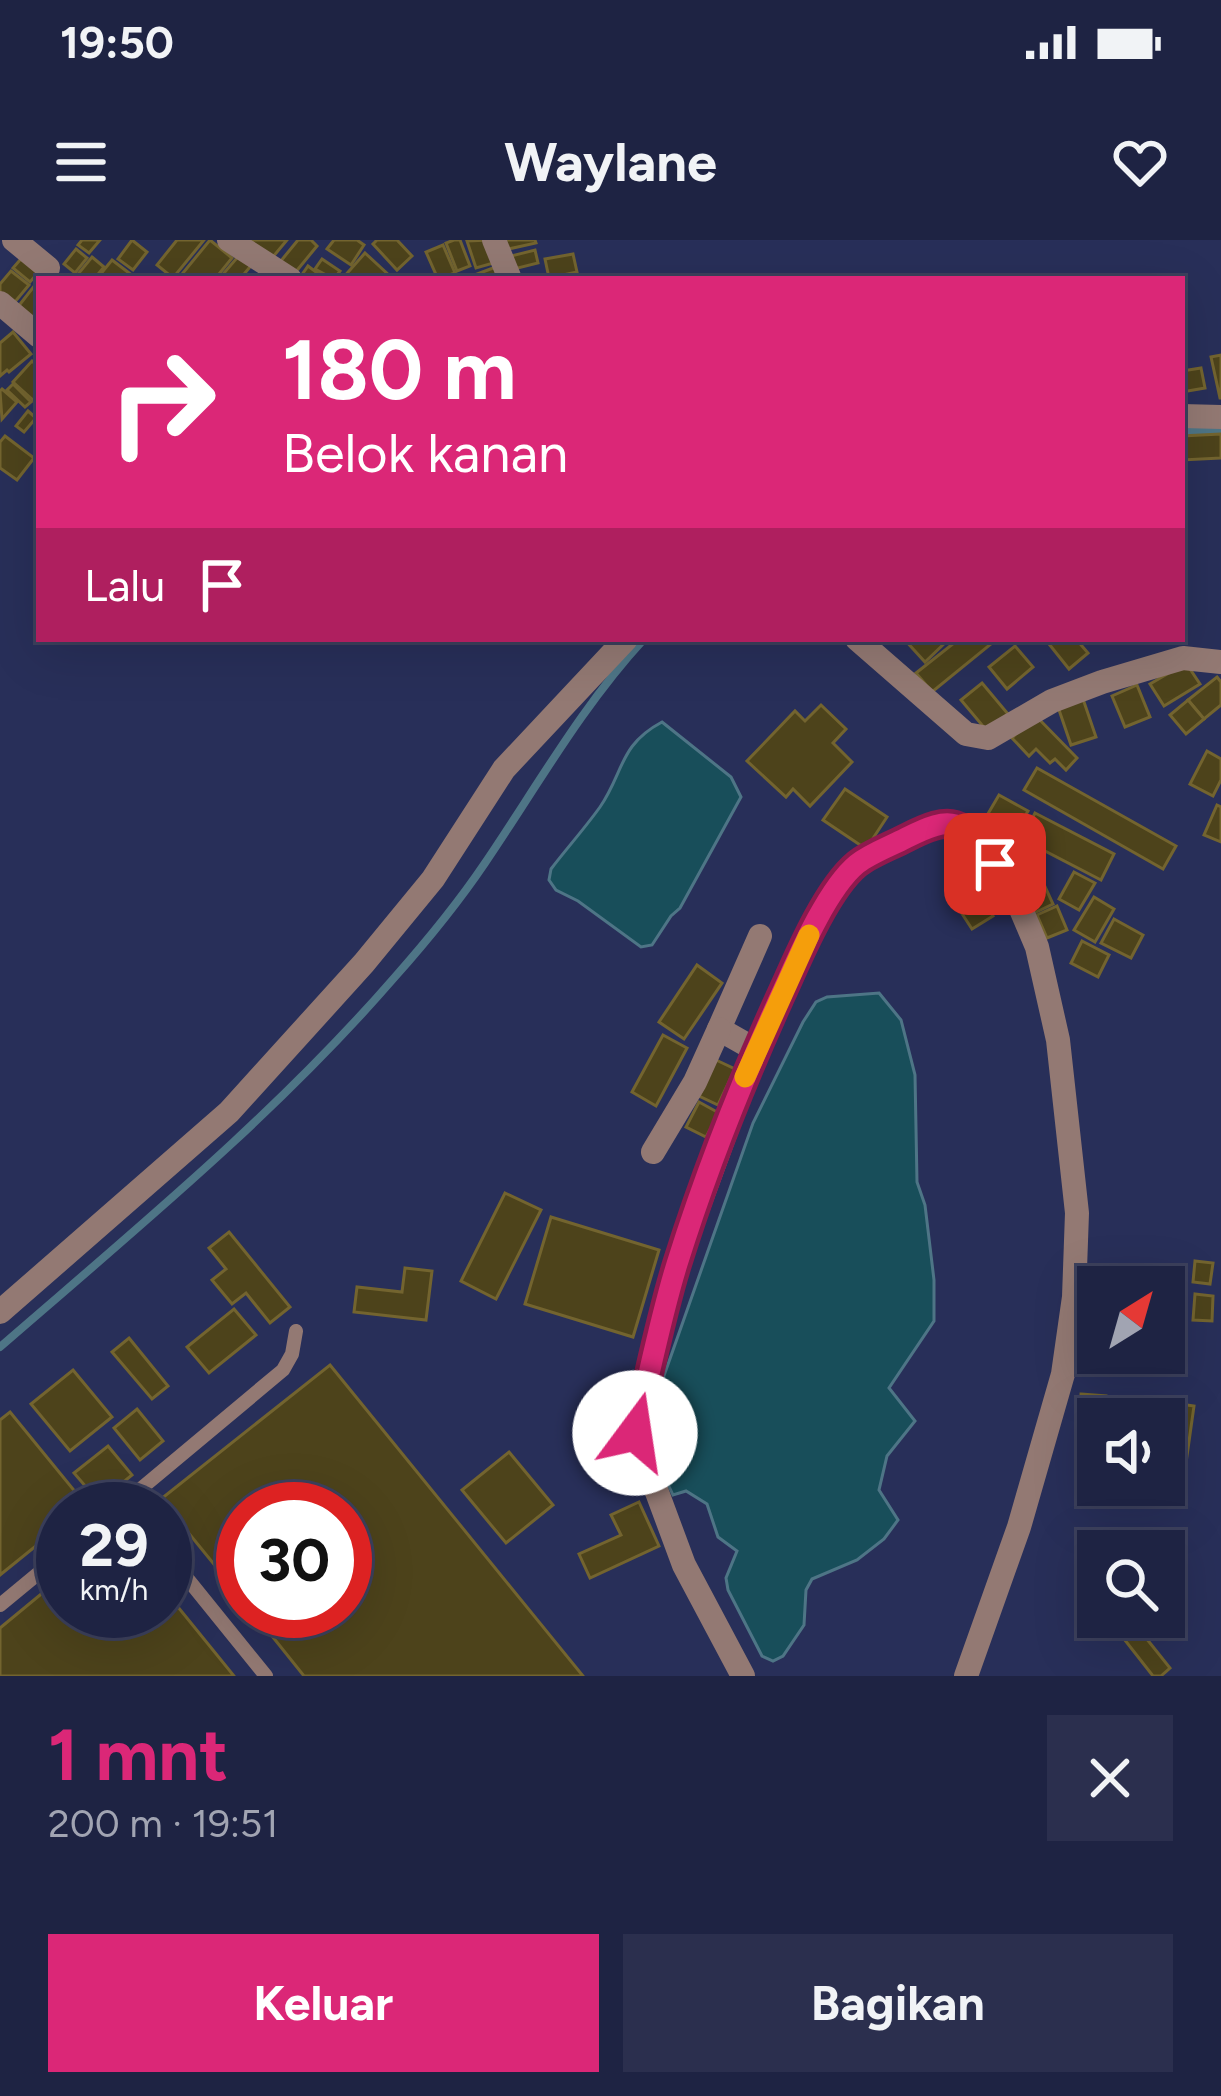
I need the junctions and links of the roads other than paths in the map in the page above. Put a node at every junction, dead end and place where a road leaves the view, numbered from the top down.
1 (14, 240) edge
2 (229, 240) edge
3 (494, 240) edge
4 (48, 268) dead end
5 (285, 276) edge
6 (509, 276) edge
7 (0, 303) edge
8 (36, 333) edge
9 (1185, 416) edge
10 (1221, 417) edge
11 (623, 642) edge
12 (860, 642) edge
13 (1221, 662) edge
14 (760, 936) dead end
15 (719, 1029) junction
16 (756, 1050) junction
17 (653, 1152) dead end
18 (0, 1312) edge
19 (296, 1331) dead end
20 (153, 1482) edge
21 (36, 1575) edge
22 (192, 1584) edge
23 (0, 1605) edge
24 (266, 1676) edge
25 (743, 1676) edge
26 (966, 1676) edge

1 - 4 street
2 - 5 street
3 - 6 street
7 - 8 street
9 - 10 street
11 - 18 street
12 - 13 street
14 - 15 street
15 - 16 street
15 - 17 street
16 - 25 street
16 - 26 street
19 - 20 lane
21 - 23 lane
22 - 24 lane

